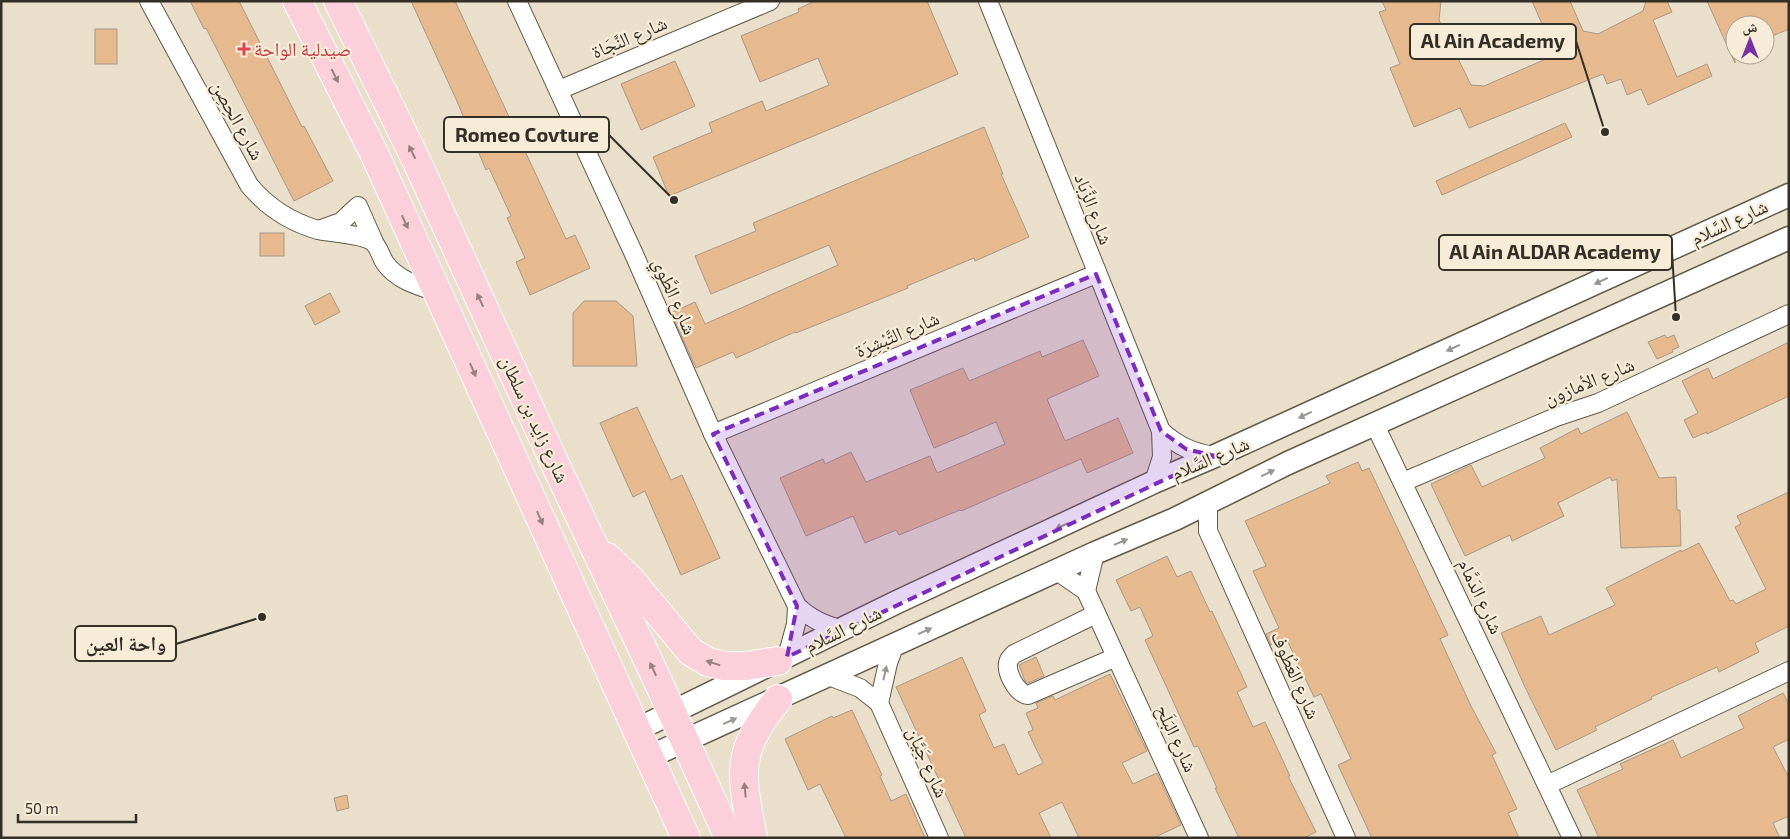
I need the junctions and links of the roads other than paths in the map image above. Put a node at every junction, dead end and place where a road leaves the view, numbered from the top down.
1 (149, 1) edge
2 (297, 1) edge
3 (338, 1) edge
4 (517, 1) edge
5 (770, 1) edge
6 (988, 1) edge
7 (558, 90) junction
8 (1789, 195) edge
9 (319, 230) junction
10 (1789, 238) edge
11 (374, 242) junction
12 (1096, 274) junction
13 (437, 292) junction
14 (1789, 314) edge
15 (1375, 425) junction
16 (1161, 432) junction
17 (713, 434) junction
18 (1215, 456) junction
19 (1154, 482) junction
20 (1403, 482) junction
21 (1208, 503) junction
22 (1175, 519) junction
23 (1208, 531) junction
24 (594, 545) junction
25 (1095, 553) junction
26 (1057, 571) junction
27 (1086, 591) junction
28 (797, 606) junction
29 (1096, 614) junction
30 (843, 630) junction
31 (895, 644) junction
32 (1116, 657) junction
33 (782, 659) junction
34 (1785, 673) edge
35 (829, 676) junction
36 (778, 699) junction
37 (879, 703) junction
38 (673, 714) junction
39 (636, 730) junction
40 (686, 742) junction
41 (649, 757) junction
42 (1546, 785) junction
43 (686, 838) edge
44 (729, 838) edge
45 (753, 838) edge
46 (939, 838) edge
47 (1199, 838) edge
48 (1346, 838) edge
49 (1572, 838) edge

1 - 9 street, شارع الحِصِن
2 -> 13 highway, شارع زايد بن سلطان
24 -> 3 highway, شارع زايد بن سلطان
4 - 7 street, شارع الطَّوِي
5 - 7 street, شارع النَّجَاة
6 - 12 street, شارع الزَّبَاد
7 - 17 street, شارع الطَّوِي
8 -> 18 street, شارع السَّلام
9 - 11 street, شارع الحِصِن
9 - 11 street
10 - 15 street, شارع السَّلام
11 - 13 street
12 - 16 street, شارع الزَّبَاد
12 - 17 street, شارع التَّبْشِرَة
13 -> 39 highway, شارع زايد بن سلطان
14 - 20 street, شارع الأمازون
15 - 20 street, شارع الدَمَّام
21 -> 15 street, شارع السَّلام
16 - 18 street
16 - 19 street, شارع الزَّبَاد
17 - 28 street, شارع الطَّوِي
18 - 19 street, شارع السَّلام
19 -> 30 street, شارع السَّلام
20 - 42 street, شارع الدَمَّام
21 - 22 street, شارع السَّلام
21 - 23 street, شارع العَطُوف
22 - 23 street
25 -> 22 street, شارع السَّلام
23 - 48 street, شارع العَطُوف
33 -> 24 highway
38 -> 24 highway, شارع زايد بن سلطان
25 - 26 street, شارع السَّلام
25 - 27 street
26 - 27 street
31 -> 26 street, شارع السَّلام
27 - 29 street, شارع البَلَح
28 - 30 street, شارع الطَّوِي
28 - 33 street
29 - 32 street, شارع البَلَح
29 - 32 street
30 - 33 street, شارع السَّلام
31 - 35 street, شارع السَّلام
37 -> 31 street
32 - 47 street, شارع البَلَح
33 - 38 street, شارع السَّلام
34 - 42 street
35 - 36 street, شارع السَّلام
35 - 37 street, شارع جَيَّان
40 -> 36 street, شارع السَّلام
45 -> 36 highway
37 - 46 street, شارع جَيَّان
38 - 39 street, شارع السَّلام
38 - 40 highway, شارع زايد بن سلطان
39 - 41 highway, شارع زايد بن سلطان
40 - 41 street, شارع السَّلام
40 - 44 highway, شارع زايد بن سلطان
41 - 43 highway, شارع زايد بن سلطان
42 - 49 street, شارع الدَمَّام

